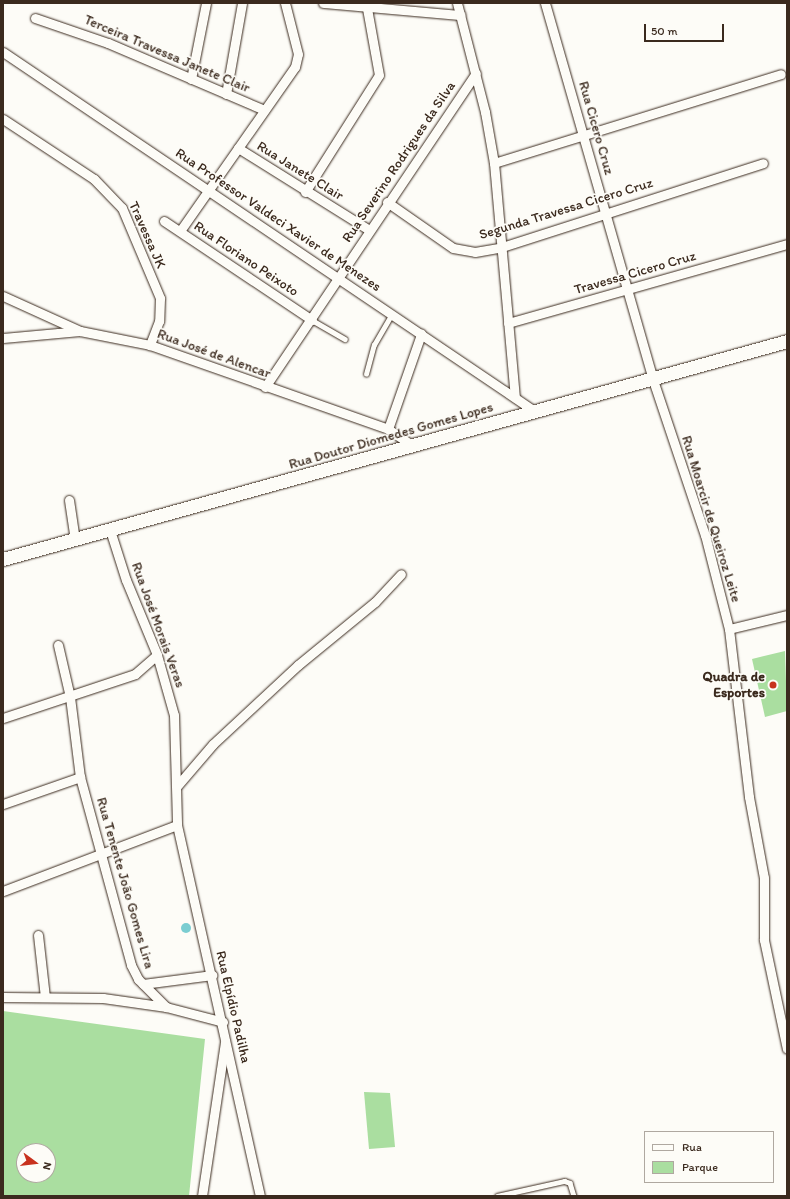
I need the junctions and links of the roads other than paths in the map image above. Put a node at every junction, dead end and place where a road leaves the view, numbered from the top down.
1 (206, 3) edge
2 (242, 3) edge
3 (285, 3) edge
4 (323, 3) edge
5 (457, 3) edge
6 (545, 3) edge
7 (366, 5) edge
8 (460, 15) junction
9 (35, 18) dead end
10 (3, 52) edge
11 (476, 73) junction
12 (780, 74) dead end
13 (191, 79) junction
14 (226, 94) junction
15 (264, 110) junction
16 (3, 120) edge
17 (583, 136) junction
18 (238, 148) junction
19 (494, 163) junction
20 (763, 163) dead end
21 (209, 190) junction
22 (305, 192) junction
23 (387, 202) junction
24 (606, 212) junction
25 (164, 221) dead end
26 (369, 230) junction
27 (180, 231) junction
28 (787, 244) edge
29 (502, 246) junction
30 (341, 277) junction
31 (627, 290) junction
32 (3, 296) edge
33 (392, 314) junction
34 (312, 320) junction
35 (508, 322) junction
36 (80, 331) junction
37 (421, 334) junction
38 (3, 338) edge
39 (345, 339) dead end
40 (787, 341) edge
41 (150, 345) junction
42 (366, 374) dead end
43 (652, 377) junction
44 (265, 387) junction
45 (516, 397) junction
46 (536, 412) junction
47 (388, 429) junction
48 (413, 446) junction
49 (69, 500) dead end
50 (110, 530) junction
51 (75, 540) junction
52 (3, 560) edge
53 (401, 574) dead end
54 (787, 615) edge
55 (729, 629) junction
56 (58, 645) dead end
57 (157, 655) junction
58 (70, 697) junction
59 (3, 718) edge
60 (80, 777) junction
61 (177, 786) junction
62 (3, 804) edge
63 (177, 825) junction
64 (99, 852) junction
65 (3, 891) edge
66 (38, 935) dead end
67 (212, 975) junction
68 (143, 984) junction
69 (3, 997) edge
70 (45, 997) junction
71 (166, 1008) junction
72 (223, 1022) junction
73 (226, 1037) junction
74 (787, 1049) edge
75 (202, 1196) edge
76 (260, 1196) edge
77 (497, 1196) edge
78 (574, 1196) edge

1 - 13 street
2 - 14 street
3 - 15 street
4 - 7 street
5 - 8 street
6 - 17 street, Rua Cicero Cruz
7 - 8 street
7 - 22 street
8 - 11 street
9 - 13 street, Terceira Travessa Janete Clair
10 - 21 street, Rua Professor Valdeci Xavier de Menezes
11 - 19 street
11 - 23 street, Rua Severino Rodrigues da Silva
12 - 17 street
13 - 14 street, Terceira Travessa Janete Clair
14 - 15 street, Terceira Travessa Janete Clair
15 - 18 street
16 - 41 street, Travessa JK
17 - 19 street
17 - 24 street, Rua Cicero Cruz
18 - 21 street
18 - 22 street, Rua Janete Clair
19 - 29 street
20 - 24 street, Segunda Travessa Cicero Cruz
21 - 27 street
21 - 30 street, Rua Professor Valdeci Xavier de Menezes
22 - 26 street, Rua Janete Clair
23 - 26 street, Rua Severino Rodrigues da Silva
23 - 29 street, Segunda Travessa Cicero Cruz
24 - 29 street, Segunda Travessa Cicero Cruz
24 - 31 street, Rua Cicero Cruz
25 - 27 street, Rua Floriano Peixoto
26 - 30 street, Rua Severino Rodrigues da Silva
27 - 34 street, Rua Floriano Peixoto
28 - 31 street, Travessa Cicero Cruz
29 - 35 street
30 - 33 street, Rua Professor Valdeci Xavier de Menezes
30 - 34 street, Rua Severino Rodrigues da Silva
31 - 35 street, Travessa Cicero Cruz
31 - 43 street, Rua Cicero Cruz
32 - 36 street, Rua José de Alencar
33 - 37 street, Rua Professor Valdeci Xavier de Menezes
33 - 42 lane
34 - 39 lane
34 - 44 street, Rua Severino Rodrigues da Silva
35 - 45 street
36 - 38 street
36 - 41 street, Rua José de Alencar
37 - 45 street, Rua Professor Valdeci Xavier de Menezes
37 - 47 street
40 - 43 street, Rua Doutor Diomedes Gomes Lopes
41 - 44 street, Rua José de Alencar
43 - 46 street, Rua Doutor Diomedes Gomes Lopes
43 - 55 street, Rua Moarcir de Queiroz Leite
44 - 47 street, Rua José de Alencar
45 - 46 street, Rua Professor Valdeci Xavier de Menezes
46 - 48 street, Rua Doutor Diomedes Gomes Lopes
47 - 48 street, Rua José de Alencar
48 - 50 street, Rua Doutor Diomedes Gomes Lopes
49 - 51 street
50 - 51 street, Rua Doutor Diomedes Gomes Lopes
50 - 57 street, Rua José Morais Veras
51 - 52 street, Rua Doutor Diomedes Gomes Lopes
53 - 61 street
54 - 55 street
55 - 74 street, Rua Moarcir de Queiroz Leite
56 - 58 street, Rua Tenente João Gomes Lira
57 - 58 street
57 - 61 street, Rua José Morais Veras
58 - 59 street
58 - 60 street, Rua Tenente João Gomes Lira
60 - 62 street
60 - 64 street, Rua Tenente João Gomes Lira
61 - 63 street, Rua José Morais Veras
63 - 64 street
63 - 67 street, Rua Elpídio Padilha
64 - 65 street
64 - 68 street, Rua Tenente João Gomes Lira
66 - 70 street
67 - 68 street
67 - 72 street, Rua Elpídio Padilha
68 - 71 street, Rua Tenente João Gomes Lira
69 - 70 street
70 - 71 street
71 - 72 street
72 - 73 street, Rua Elpídio Padilha
73 - 75 street
73 - 76 street, Rua Elpídio Padilha
77 - 78 lane

